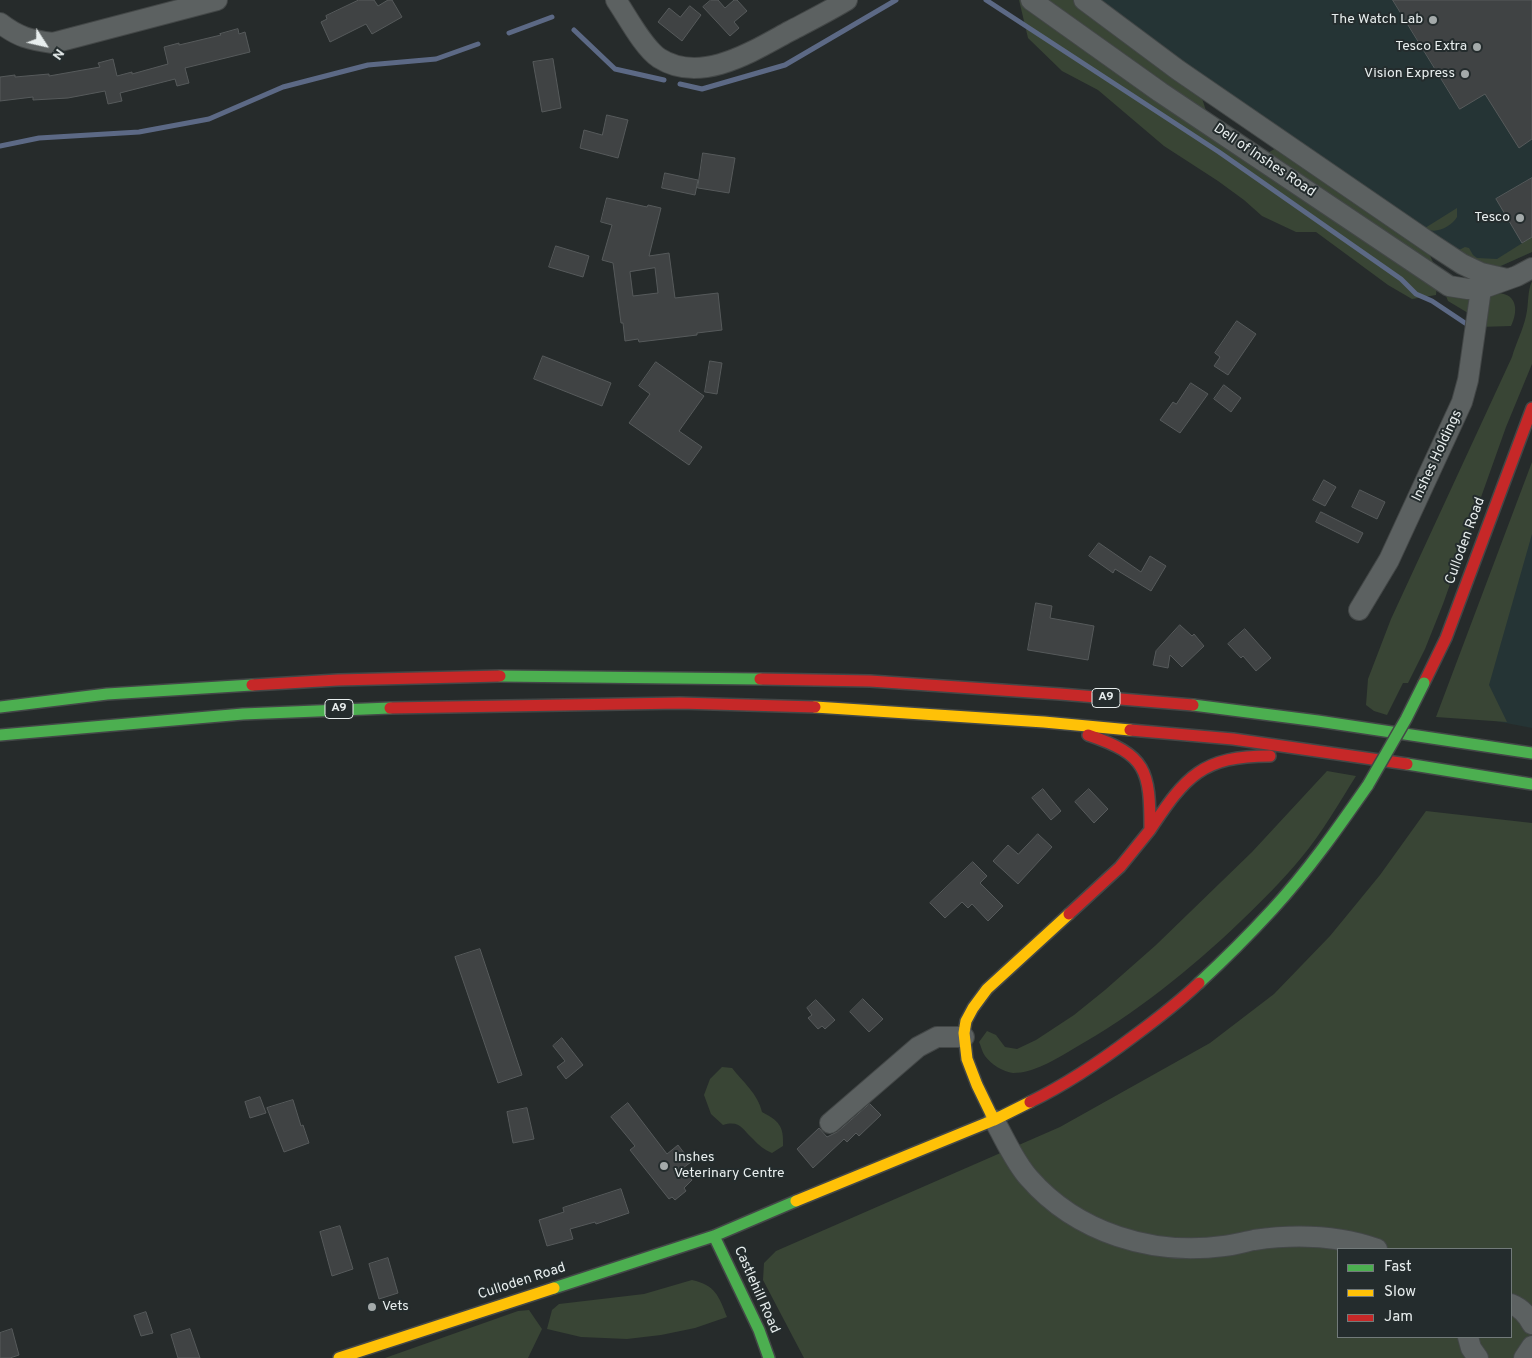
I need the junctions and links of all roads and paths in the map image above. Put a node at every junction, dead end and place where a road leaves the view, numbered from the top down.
1 (217, 0) edge
2 (616, 0) edge
3 (847, 0) edge
4 (1031, 0) edge
5 (1084, 0) edge
6 (0, 23) edge
7 (1532, 268) edge
8 (1507, 279) junction
9 (1481, 290) junction
10 (1532, 408) edge
11 (1358, 610) dead end
12 (0, 707) edge
13 (1044, 722) junction
14 (0, 735) edge
15 (1335, 753) junction
16 (1532, 753) edge
17 (1532, 784) edge
18 (1150, 830) junction
19 (964, 1037) junction
20 (994, 1120) junction
21 (830, 1123) dead end
22 (714, 1236) junction
23 (1373, 1248) edge
24 (1512, 1305) edge
25 (1531, 1319) edge
26 (1468, 1338) edge
27 (1532, 1346) edge
28 (339, 1358) edge
29 (769, 1358) edge
30 (1478, 1358) edge
31 (1524, 1358) edge

1 - 6 street
2 - 3 street
4 - 9 street, Dell of Inshes Road
5 - 8 street, Dell of Inshes Road
7 - 8 street, Dell of Inshes Road
8 - 9 street, Dell of Inshes Road
9 - 11 street, Inshes Holdings
10 - 20 main road, Culloden Road, bridge
12 - 16 main road, A9
13 - 14 main road, A9
13 - 15 main road, A9
13 - 18 main road, A9
15 - 17 main road, A9
15 - 18 main road, A9
18 - 19 main road
19 - 20 main road
19 - 21 street
20 - 22 main road, Culloden Road
20 - 23 street
22 - 28 main road, Culloden Road
22 - 29 main road, Castlehill Road
24 - 25 street
26 - 30 street
27 - 31 street

